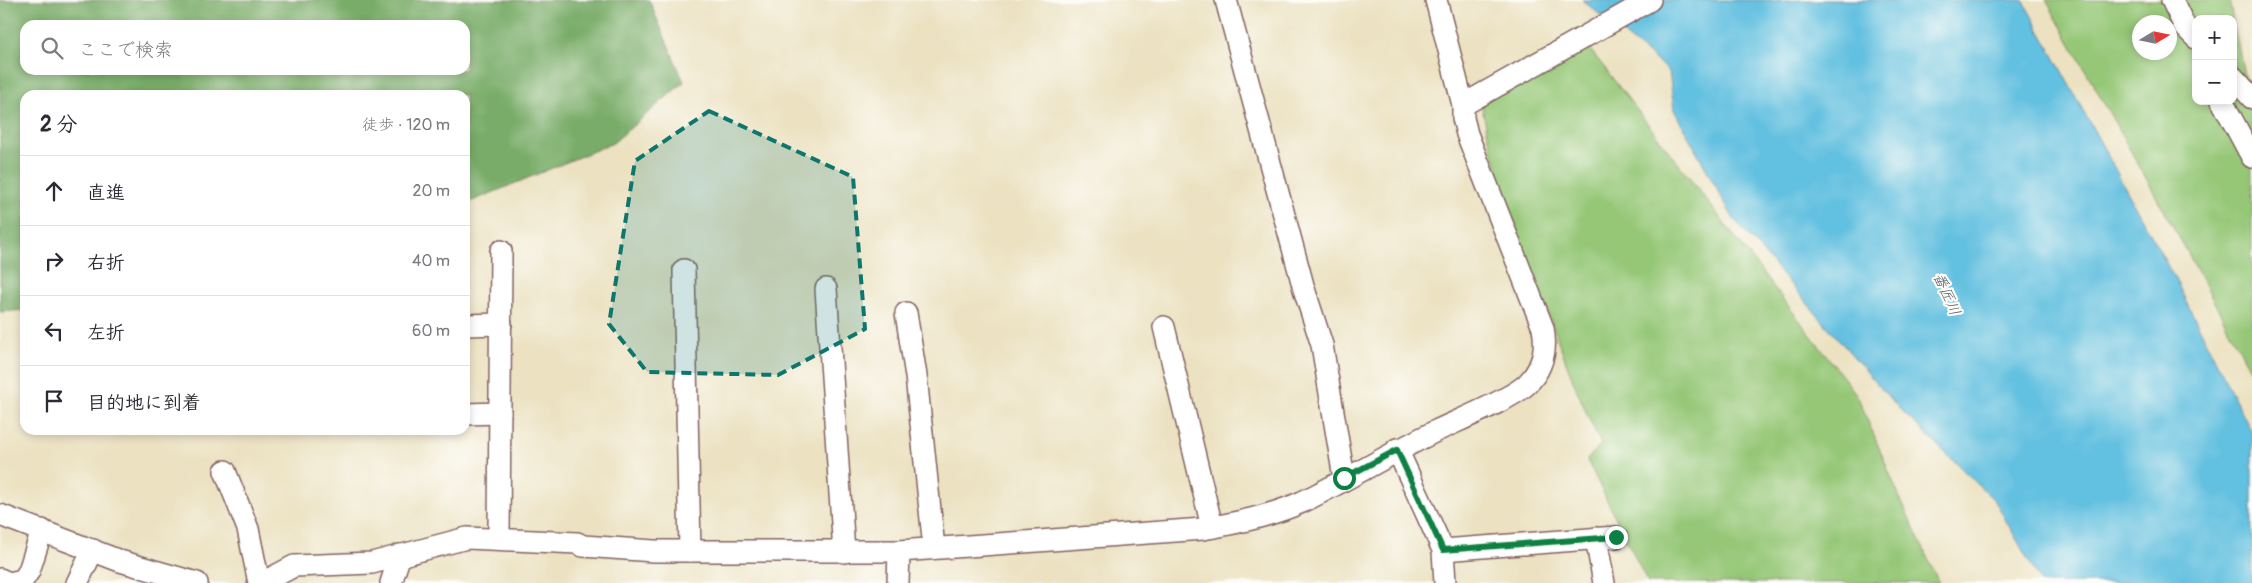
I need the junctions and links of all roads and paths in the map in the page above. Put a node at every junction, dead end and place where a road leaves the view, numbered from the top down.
1 (1226, 0) edge
2 (1436, 0) edge
3 (1650, 0) edge
4 (2172, 0) edge
5 (2192, 34) edge
6 (2237, 81) edge
7 (2252, 98) edge
8 (1463, 105) junction
9 (2224, 105) edge
10 (2252, 157) edge
11 (501, 251) dead end
12 (684, 270) dead end
13 (826, 289) dead end
14 (906, 313) dead end
15 (501, 324) junction
16 (470, 325) edge
17 (1164, 327) dead end
18 (470, 414) edge
19 (500, 414) junction
20 (1397, 450) junction
21 (224, 471) dead end
22 (1344, 478) junction
23 (0, 515) edge
24 (1212, 527) junction
25 (42, 530) junction
26 (499, 538) junction
27 (934, 548) junction
28 (92, 550) junction
29 (1443, 550) junction
30 (690, 551) junction
31 (899, 551) junction
32 (844, 552) junction
33 (400, 555) junction
34 (0, 580) edge
35 (264, 582) edge
36 (77, 583) edge
37 (196, 583) edge
38 (391, 583) edge
39 (898, 583) edge
40 (1445, 583) edge
41 (1604, 583) edge

1 - 22 street
2 - 8 street
3 - 8 street
4 - 5 street
6 - 7 street
8 - 20 street
9 - 10 street
11 - 15 street
12 - 30 street
13 - 32 street
14 - 27 street
15 - 16 street
15 - 19 street
17 - 24 street
18 - 19 street
19 - 26 street
20 - 22 street
20 - 29 street
21 - 35 street
22 - 24 street
23 - 25 street
24 - 27 street
25 - 28 street
25 - 34 street
26 - 30 street
26 - 33 street
27 - 31 street
28 - 36 street
28 - 37 street
29 - 40 street
29 - 41 street
30 - 32 street
31 - 32 street
31 - 39 street
33 - 35 street
33 - 38 street

